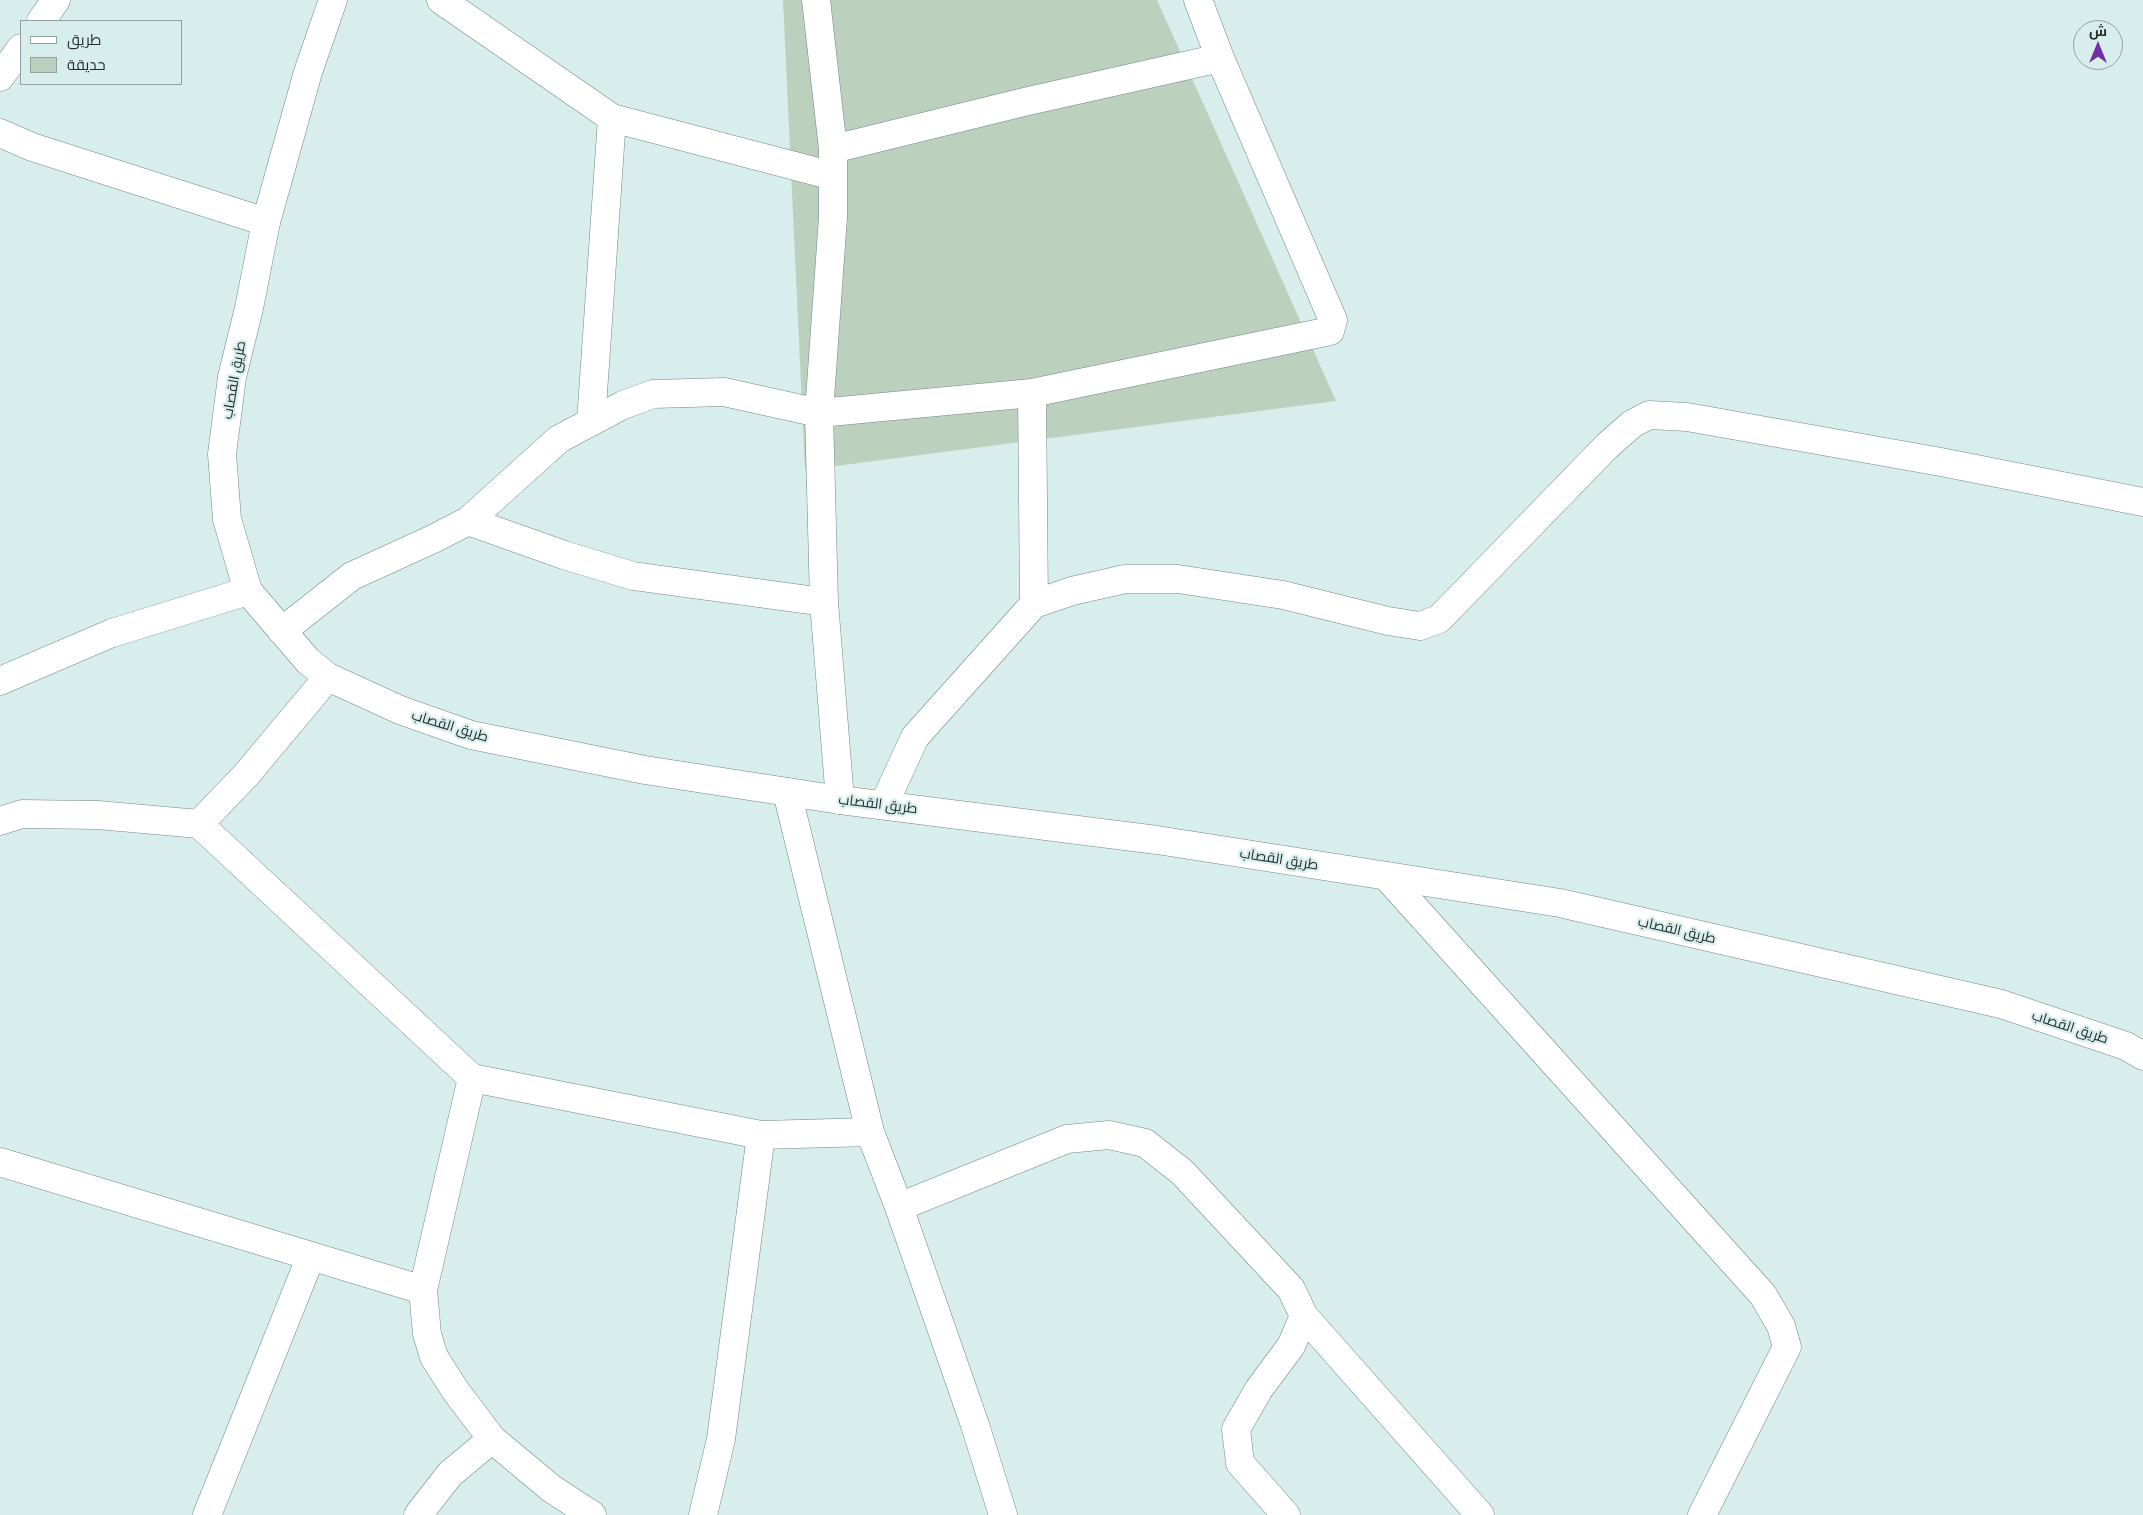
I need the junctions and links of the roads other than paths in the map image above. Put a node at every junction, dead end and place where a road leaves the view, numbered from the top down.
1 (56, 0) edge
2 (333, 0) edge
3 (441, 0) edge
4 (816, 0) edge
5 (1198, 0) edge
6 (42, 20) edge
7 (20, 49) edge
8 (1220, 58) junction
9 (0, 77) edge
10 (612, 118) junction
11 (0, 133) edge
12 (833, 149) junction
13 (833, 176) junction
14 (266, 222) junction
15 (1032, 393) junction
16 (819, 414) junction
17 (592, 422) junction
18 (2143, 502) edge
19 (468, 520) junction
20 (248, 591) junction
21 (824, 602) junction
22 (1034, 604) junction
23 (282, 631) junction
24 (328, 677) junction
25 (0, 681) edge
26 (787, 792) junction
27 (840, 800) junction
28 (884, 804) junction
29 (0, 821) edge
30 (199, 824) junction
31 (1386, 876) junction
32 (2143, 1056) edge
33 (472, 1078) junction
34 (870, 1132) junction
35 (760, 1135) junction
36 (0, 1162) edge
37 (899, 1207) junction
38 (311, 1256) junction
39 (423, 1290) junction
40 (1304, 1316) junction
41 (492, 1440) junction
42 (994, 1510) edge
43 (207, 1515) edge
44 (418, 1515) edge
45 (592, 1515) edge
46 (703, 1515) edge
47 (1286, 1515) edge
48 (1480, 1515) edge
49 (1702, 1515) edge

1 - 6 street
2 - 14 street, طريق القصاب
3 - 10 street
4 - 12 street
5 - 8 street
7 - 9 street
8 - 12 street
8 - 15 street
10 - 13 street
10 - 17 street
11 - 14 street
12 - 13 street
13 - 16 street
14 - 20 street, طريق القصاب
15 - 16 street
15 - 22 street
16 - 17 street
16 - 21 street
17 - 19 street
18 - 22 street
19 - 21 street
19 - 23 street
20 - 23 street, طريق القصاب
20 - 25 street
21 - 27 street
22 - 28 street
23 - 24 street, طريق القصاب
24 - 26 street, طريق القصاب
24 - 30 street
26 - 27 street, طريق القصاب
26 - 34 street
27 - 28 street, طريق القصاب
28 - 31 street, طريق القصاب
29 - 30 street
30 - 33 street
31 - 32 street, طريق القصاب
31 - 49 street
33 - 35 street
33 - 39 street
34 - 35 street
34 - 37 street
35 - 46 street
36 - 38 street
37 - 40 street
37 - 42 street
38 - 39 street
38 - 43 street
39 - 41 street
40 - 47 street
40 - 48 street
41 - 44 street
41 - 45 street

